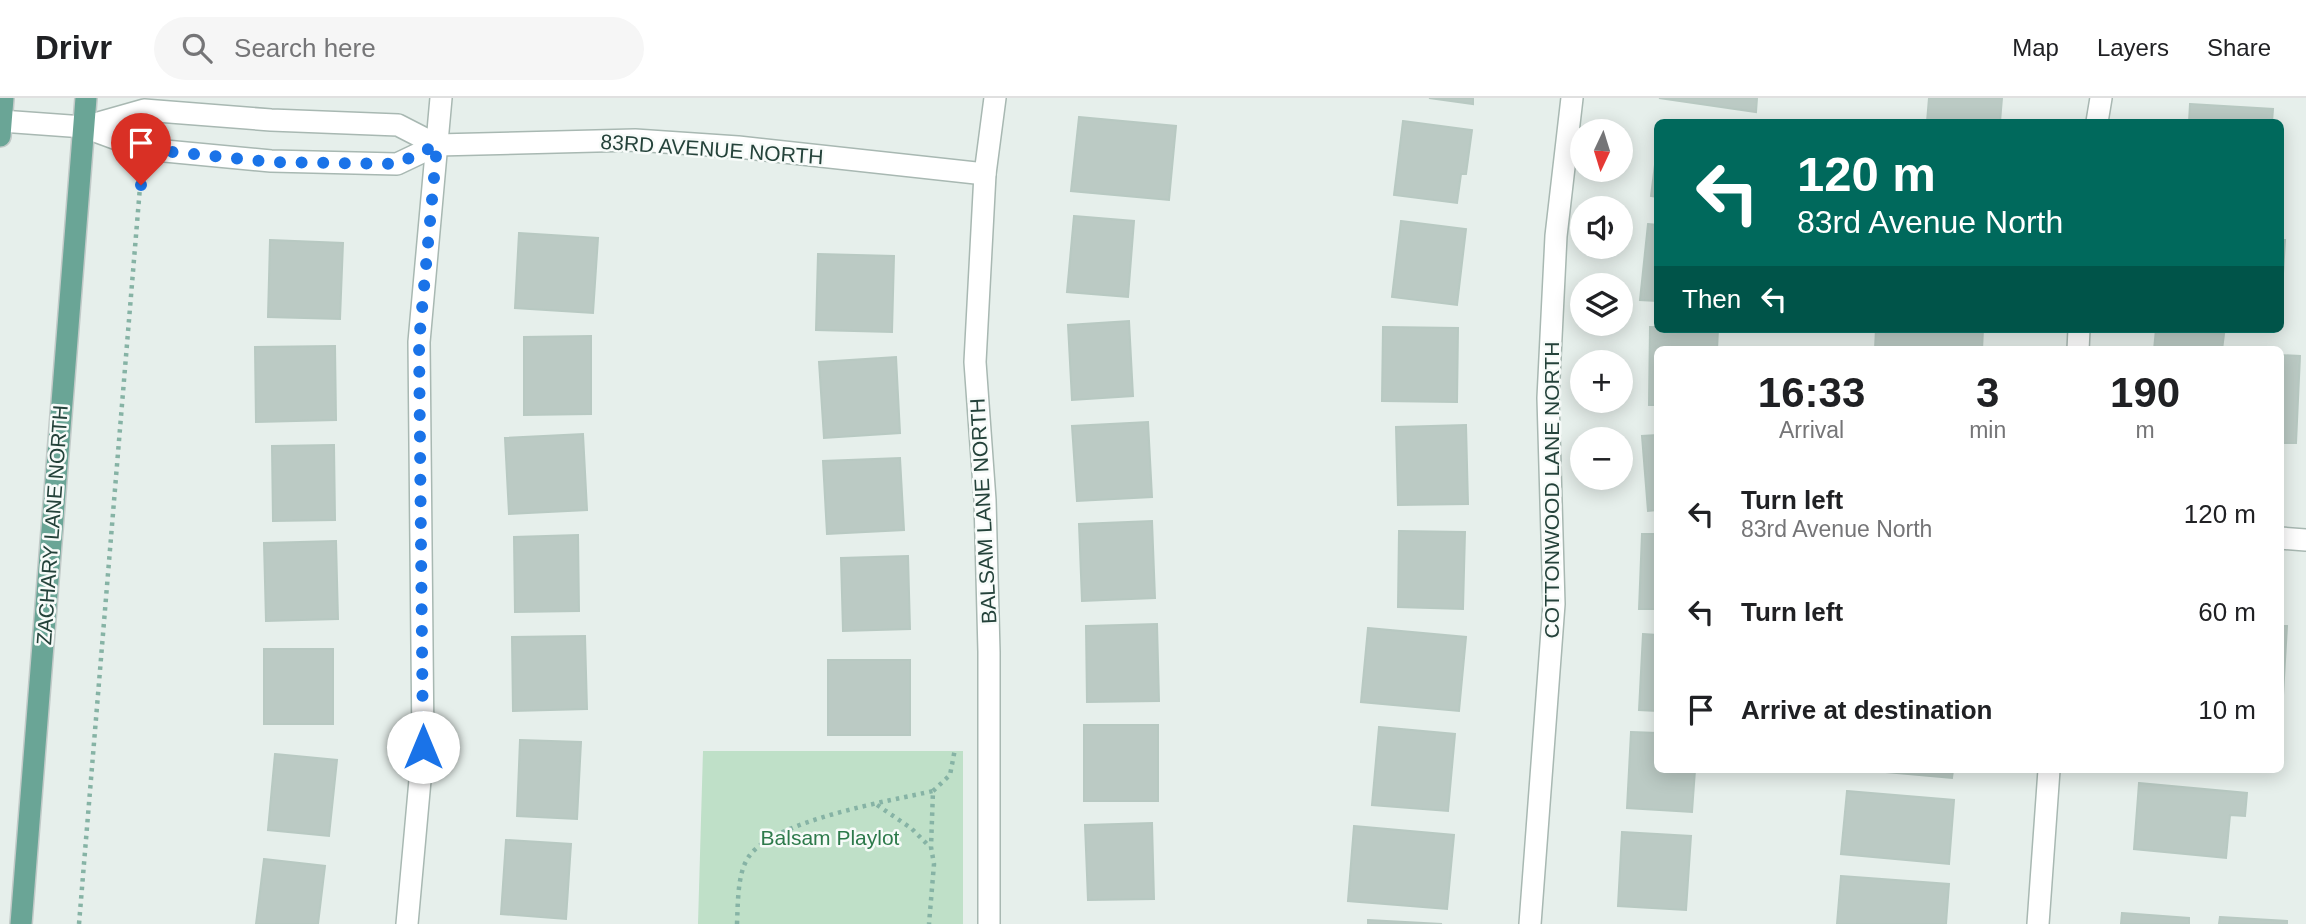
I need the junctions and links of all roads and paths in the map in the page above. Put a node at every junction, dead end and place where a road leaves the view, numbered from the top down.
1 (3, 98) edge
2 (86, 98) edge
3 (441, 98) edge
4 (995, 98) edge
5 (1572, 98) edge
6 (2101, 98) edge
7 (2098, 119) edge
8 (84, 127) junction
9 (1, 129) edge
10 (437, 145) junction
11 (144, 149) junction
12 (985, 174) junction
13 (2284, 538) edge
14 (2306, 540) edge
15 (955, 749) dead end
16 (2049, 773) edge
17 (933, 791) junction
18 (876, 805) junction
19 (931, 848) junction
20 (21, 924) edge
21 (79, 924) edge
22 (407, 924) edge
23 (737, 924) edge
24 (929, 924) edge
25 (989, 924) edge
26 (1530, 924) edge
27 (2038, 924) edge

1 - 9 main road
2 - 8 main road, ZACHARY LANE NORTH
3 - 10 street
4 - 12 street, BALSAM LANE NORTH
5 - 26 street, COTTONWOOD LANE NORTH
6 - 7 street
8 - 9 street, 83RD AVENUE NORTH
8 - 10 street, 83RD AVENUE NORTH
8 - 11 street, 83RD AVENUE NORTH
8 - 20 main road, ZACHARY LANE NORTH
10 - 11 street, 83RD AVENUE NORTH
10 - 12 street, 83RD AVENUE NORTH
10 - 22 street
11 - 21 path
12 - 25 street, BALSAM LANE NORTH
13 - 14 street
15 - 17 path
16 - 27 street
17 - 18 path
17 - 19 path
18 - 19 path
18 - 23 path
19 - 24 path

